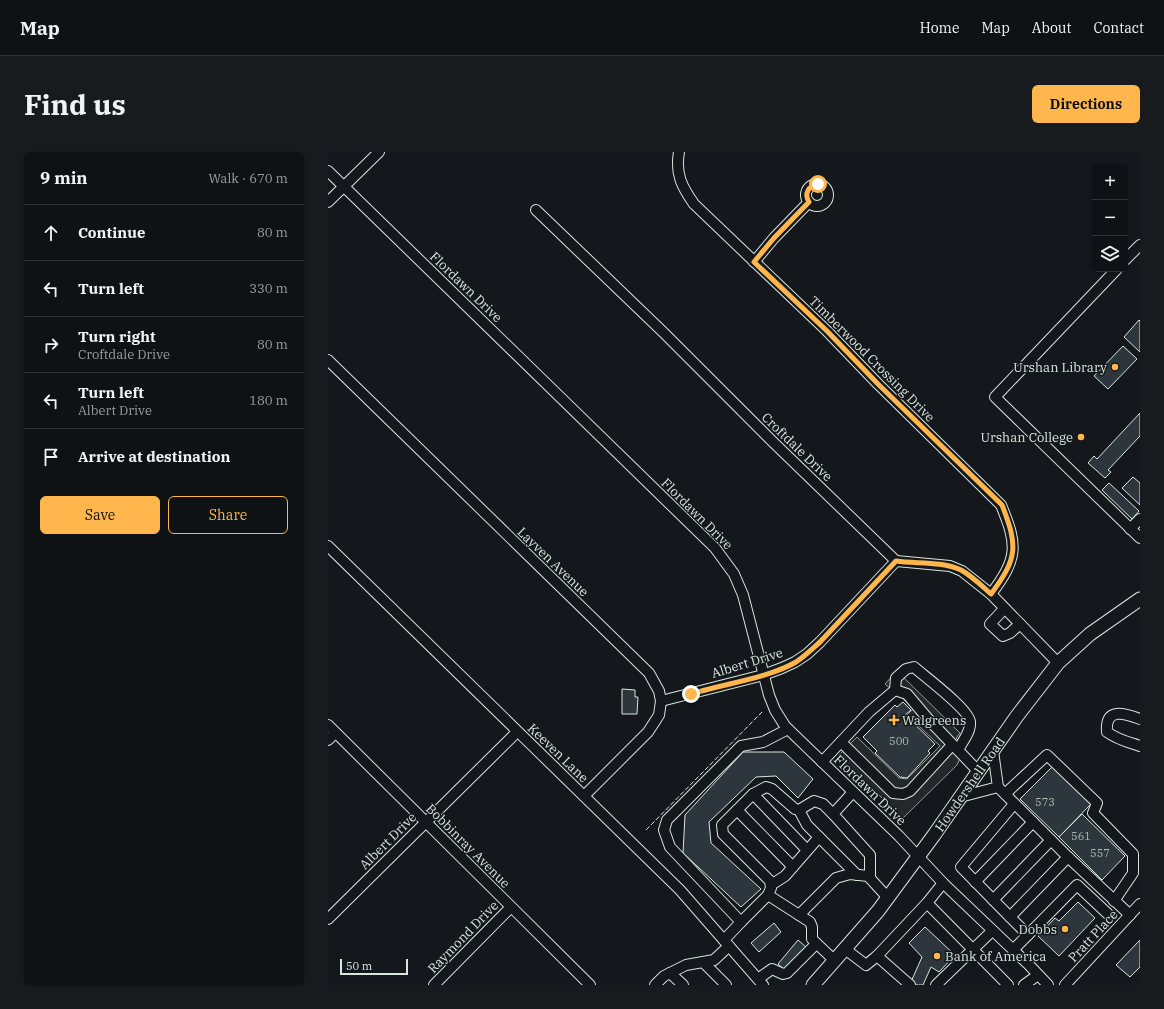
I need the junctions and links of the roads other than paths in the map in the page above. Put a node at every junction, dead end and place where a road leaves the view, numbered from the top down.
1 (379, 152) edge
2 (679, 152) edge
3 (328, 171) edge
4 (343, 186) junction
5 (328, 202) edge
6 (809, 202) dead end
7 (536, 210) dead end
8 (1140, 245) edge
9 (1128, 257) edge
10 (754, 262) junction
11 (1114, 272) edge
12 (328, 360) edge
13 (1140, 519) edge
14 (1130, 529) junction
15 (1140, 538) edge
16 (328, 546) edge
17 (896, 561) junction
18 (991, 594) junction
19 (1140, 599) edge
20 (1004, 609) junction
21 (1020, 624) junction
22 (1058, 663) junction
23 (762, 675) junction
24 (895, 690) junction
25 (661, 701) junction
26 (1140, 719) edge
27 (788, 729) junction
28 (516, 732) junction
29 (330, 733) edge
30 (841, 742) junction
31 (1140, 746) edge
32 (955, 747) junction
33 (993, 751) junction
34 (822, 762) junction
35 (978, 771) junction
36 (1001, 791) junction
37 (853, 792) junction
38 (752, 794) junction
39 (584, 796) junction
40 (960, 797) junction
41 (1014, 804) junction
42 (736, 810) junction
43 (799, 810) junction
44 (833, 814) junction
45 (425, 822) junction
46 (1033, 822) junction
47 (819, 837) junction
48 (1051, 840) junction
49 (807, 850) junction
50 (918, 857) junction
51 (1068, 857) junction
52 (793, 867) junction
53 (857, 875) junction
54 (1087, 875) junction
55 (870, 878) junction
56 (975, 882) junction
57 (943, 884) junction
58 (771, 885) junction
59 (1078, 885) junction
60 (768, 895) junction
61 (888, 898) junction
62 (993, 900) junction
63 (1114, 900) junction
64 (928, 903) junction
65 (1140, 904) edge
66 (511, 907) junction
67 (1108, 914) dead end
68 (799, 915) junction
69 (1130, 915) junction
70 (328, 918) edge
71 (1010, 918) junction
72 (742, 922) junction
73 (992, 931) junction
74 (1028, 935) junction
75 (727, 943) junction
76 (816, 944) junction
77 (845, 949) junction
78 (973, 949) junction
79 (1013, 950) junction
80 (877, 956) junction
81 (834, 961) junction
82 (703, 962) junction
83 (670, 973) junction
84 (1038, 974) junction
85 (761, 982) edge
86 (434, 985) edge
87 (590, 985) edge
88 (656, 985) edge
89 (683, 985) edge
90 (726, 985) edge
91 (813, 985) edge
92 (910, 985) edge
93 (936, 985) edge
94 (1008, 985) edge
95 (1024, 985) edge
96 (1048, 985) edge
97 (1065, 985) edge

1 - 4 street
2 - 10 street, Timberwood Crossing Drive
3 - 4 street, Flordawn Drive
4 - 5 street
4 - 23 street, Flordawn Drive
6 - 10 street
7 - 17 street, Croftdale Drive
8 - 9 street
10 - 18 street, Timberwood Crossing Drive
11 - 14 street
12 - 25 street, Layven Avenue
13 - 14 street
14 - 15 street
16 - 28 street, Keeven Lane
17 - 18 street
17 - 23 street, Albert Drive
18 - 20 street
19 - 22 main road, Howdershell Road
20 - 21 street
20 - 21 street
21 - 22 street
22 - 33 main road, Howdershell Road
23 - 25 street, Albert Drive
23 - 27 street, Flordawn Drive
24 - 30 street
24 - 32 street
24 - 32 street
25 - 39 street
26 - 31 street
27 - 34 street, Flordawn Drive
27 - 72 street
28 - 39 street, Keeven Lane
28 - 45 street, Albert Drive
29 - 45 street, Bobbinray Avenue
30 - 32 street
30 - 34 street
32 - 35 street
33 - 35 main road, Howdershell Road
33 - 36 street
34 - 37 street, Flordawn Drive
35 - 40 main road, Howdershell Road
36 - 40 street
36 - 41 street
36 - 63 street
37 - 44 street
37 - 50 street, Flordawn Drive
38 - 42 street
38 - 43 street
38 - 49 street
39 - 75 street, Keeven Lane
40 - 50 main road, Howdershell Road
41 - 46 street
41 - 56 street
42 - 52 street
42 - 58 street
43 - 44 street
43 - 47 street
44 - 55 street
45 - 66 street, Bobbinray Avenue
45 - 70 street, Albert Drive
46 - 48 street
46 - 56 street
47 - 49 street
47 - 53 street
48 - 51 street
48 - 62 street
49 - 52 street
50 - 57 street, Flordawn Drive
50 - 61 main road, Howdershell Road
51 - 54 street
51 - 71 street
52 - 58 street
53 - 55 street
53 - 68 street
54 - 59 street
54 - 63 street
55 - 61 street
56 - 62 street
57 - 64 street
57 - 73 street, Flordawn Drive
58 - 60 street
59 - 67 street
59 - 74 street
60 - 68 street
60 - 72 street
61 - 77 main road, Howdershell Road
62 - 71 street
63 - 69 street
64 - 78 street
64 - 80 street
65 - 69 street, Pratt Place
66 - 86 street, Raymond Drive
66 - 87 street, Bobbinray Avenue
68 - 76 street
69 - 97 street, Pratt Place
71 - 74 street
72 - 75 street
73 - 78 street
73 - 79 street, Flordawn Drive
74 - 79 street
75 - 82 street
75 - 85 street, Keeven Lane
76 - 81 street
76 - 85 street
77 - 80 street
77 - 81 main road, Howdershell Road
78 - 93 street
78 - 94 street
79 - 84 street, Flordawn Drive
80 - 92 street
81 - 91 main road, Howdershell Road
82 - 83 street
82 - 90 street
83 - 88 street
83 - 89 street
84 - 95 street
84 - 96 street, Flordawn Drive

